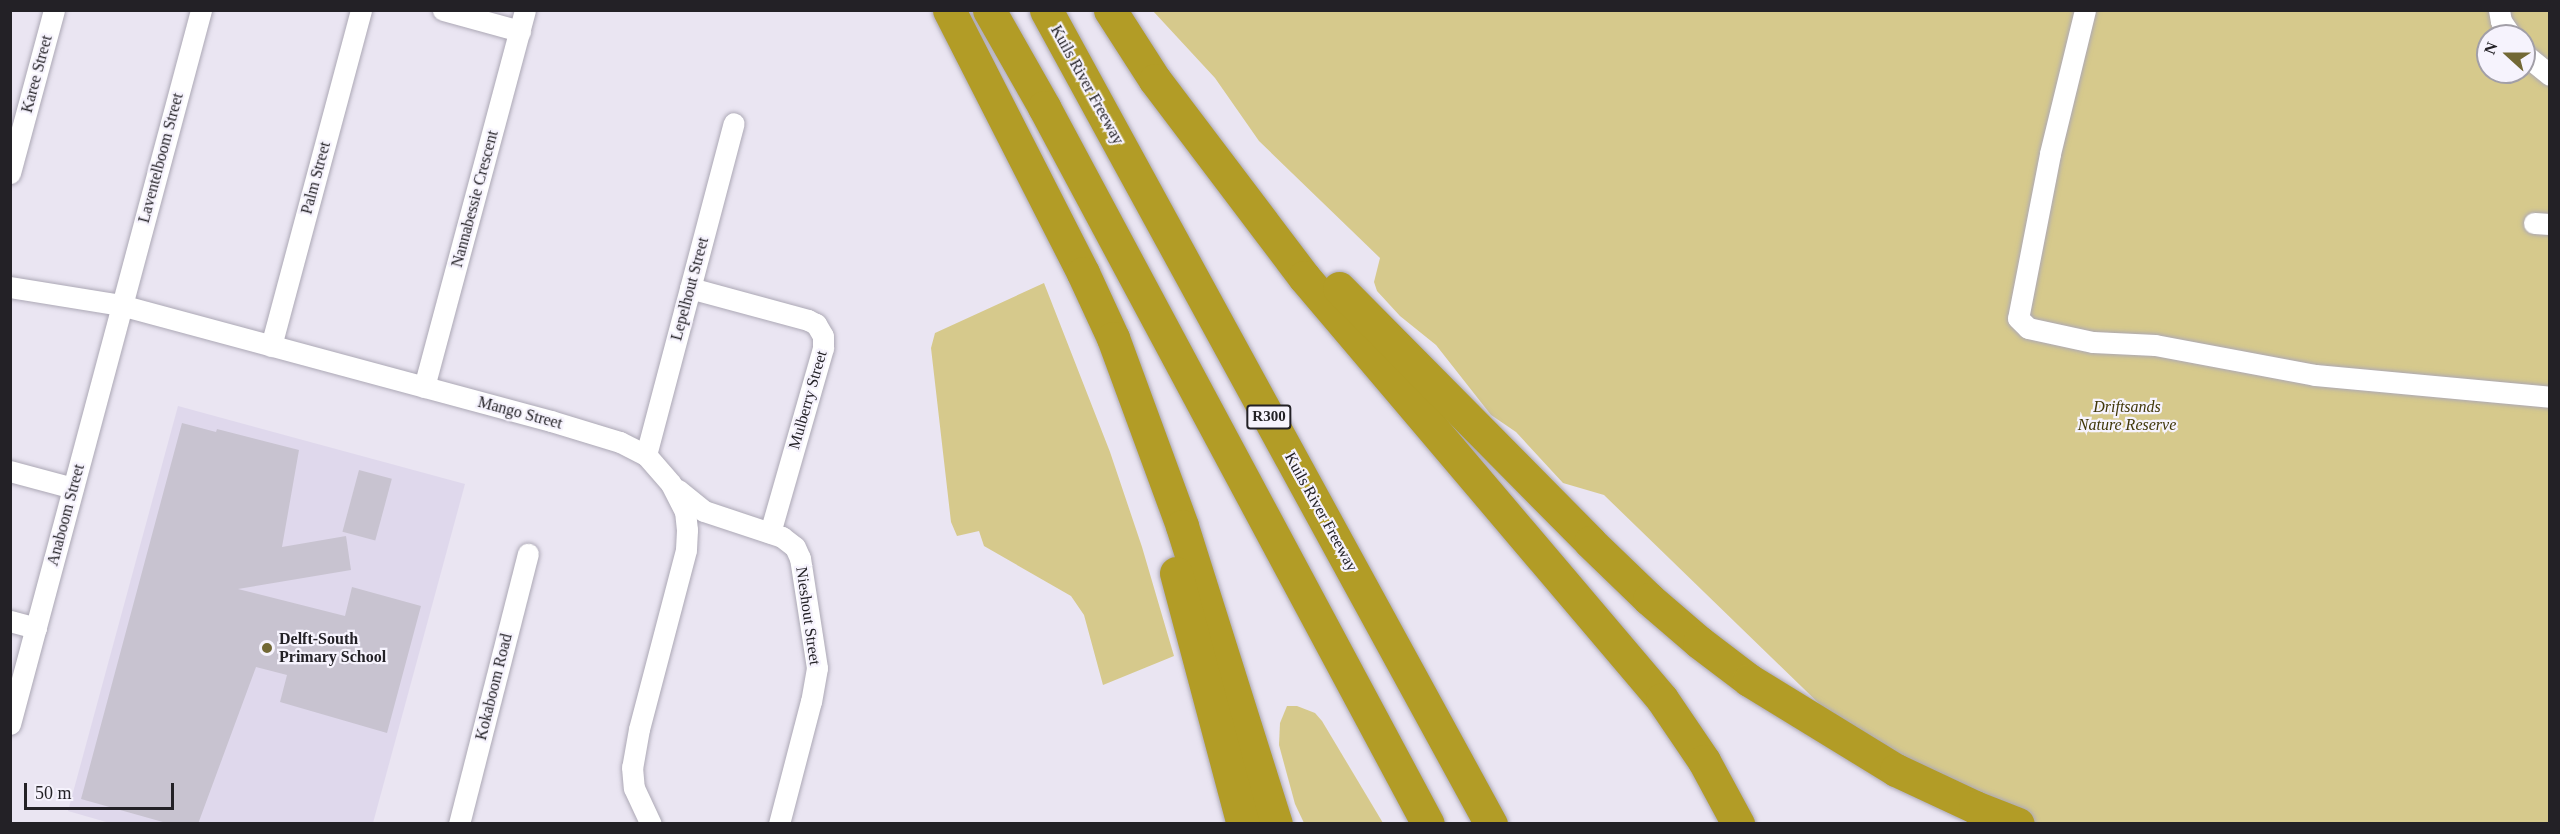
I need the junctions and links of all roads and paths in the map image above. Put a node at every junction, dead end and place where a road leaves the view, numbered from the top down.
1 (201, 10) edge
2 (361, 10) edge
3 (443, 10) edge
4 (949, 10) edge
5 (989, 10) edge
6 (1046, 10) edge
7 (1110, 10) edge
8 (2085, 10) edge
9 (52, 11) edge
10 (522, 20) edge
11 (2536, 64) edge
12 (2550, 75) edge
13 (734, 123) dead end
14 (10, 173) edge
15 (1232, 180) junction
16 (1034, 181) junction
17 (10, 287) edge
18 (690, 288) junction
19 (121, 305) junction
20 (271, 346) junction
21 (424, 387) junction
22 (2550, 397) edge
23 (646, 455) junction
24 (10, 471) edge
25 (671, 484) junction
26 (73, 488) junction
27 (770, 533) junction
28 (528, 554) dead end
29 (10, 621) edge
30 (36, 628) junction
31 (10, 724) edge
32 (464, 822) edge
33 (651, 824) edge
34 (778, 824) edge
35 (1243, 824) edge
36 (1276, 824) edge
37 (1428, 824) edge
38 (1491, 824) edge
39 (1738, 824) edge
40 (2018, 824) edge

1 - 19 street, Laventelboom Street
2 - 20 street, Palm Street
3 - 10 street
4 - 16 highway
5 - 37 highway
6 - 38 highway, Kuils River Freeway / R300
7 - 15 highway
8 - 22 street
9 - 14 street, Karee Street
10 - 21 street, Nannabessie Crescent
11 - 12 street
13 - 18 street, Lepelhout Street
15 - 39 highway
15 - 40 highway
16 - 35 highway
16 - 36 highway
17 - 19 street, Mango Street
18 - 23 street, Lepelhout Street
18 - 27 street, Mulberry Street
19 - 20 street, Mango Street
19 - 26 street, Anaboom Street
20 - 21 street, Mango Street
21 - 23 street, Mango Street
23 - 25 street, Mango Street
24 - 26 street
25 - 27 street, Nieshout Street
25 - 33 street, Mango Street
26 - 30 street, Anaboom Street
27 - 34 street, Nieshout Street
28 - 32 street, Kokaboom Road
29 - 30 street
30 - 31 street, Anaboom Street

